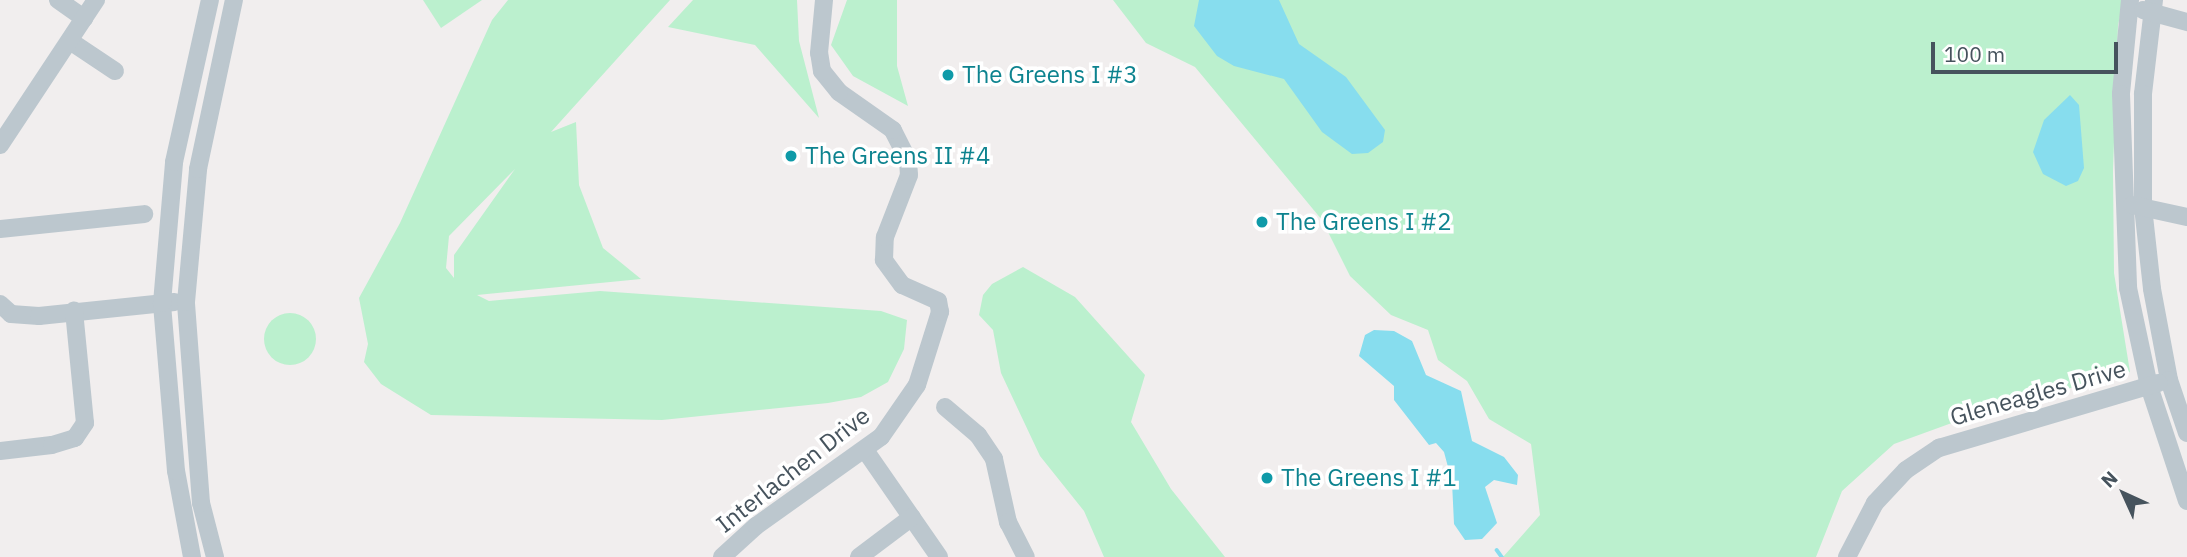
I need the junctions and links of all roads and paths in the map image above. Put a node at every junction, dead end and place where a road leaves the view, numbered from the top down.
1 (58, 0) edge
2 (96, 0) edge
3 (210, 0) edge
4 (234, 0) edge
5 (824, 0) edge
6 (2130, 3) edge
7 (2153, 6) edge
8 (84, 18) junction
9 (2187, 22) edge
10 (70, 41) junction
11 (116, 71) dead end
12 (1, 141) edge
13 (2122, 204) junction
14 (2143, 206) junction
15 (144, 214) dead end
16 (2187, 217) edge
17 (0, 229) edge
18 (186, 302) junction
19 (162, 303) junction
20 (0, 304) edge
21 (74, 311) junction
22 (2169, 380) junction
23 (2149, 386) junction
24 (945, 407) dead end
25 (2187, 433) edge
26 (865, 450) junction
27 (0, 451) edge
28 (2187, 501) edge
29 (912, 517) junction
30 (192, 557) edge
31 (215, 557) edge
32 (722, 557) edge
33 (859, 557) edge
34 (939, 557) edge
35 (1026, 557) edge
36 (1847, 557) edge

1 - 8 street
2 - 8 street
3 - 19 street
4 - 18 street
5 - 26 street, Interlachen Drive
6 - 7 street
6 - 13 street
7 - 9 street
7 - 14 street
8 - 10 street
10 - 11 street
10 - 12 street
13 - 14 street
13 - 23 street
14 - 16 street
14 - 22 street
15 - 17 street
18 - 19 street
18 - 31 street
19 - 21 street
19 - 30 street
20 - 21 street
21 - 27 street
22 - 23 street, Gleneagles Drive
22 - 25 street
23 - 28 street
23 - 36 street, Gleneagles Drive
24 - 35 street
26 - 29 street
26 - 32 street, Interlachen Drive
29 - 33 street
29 - 34 street

